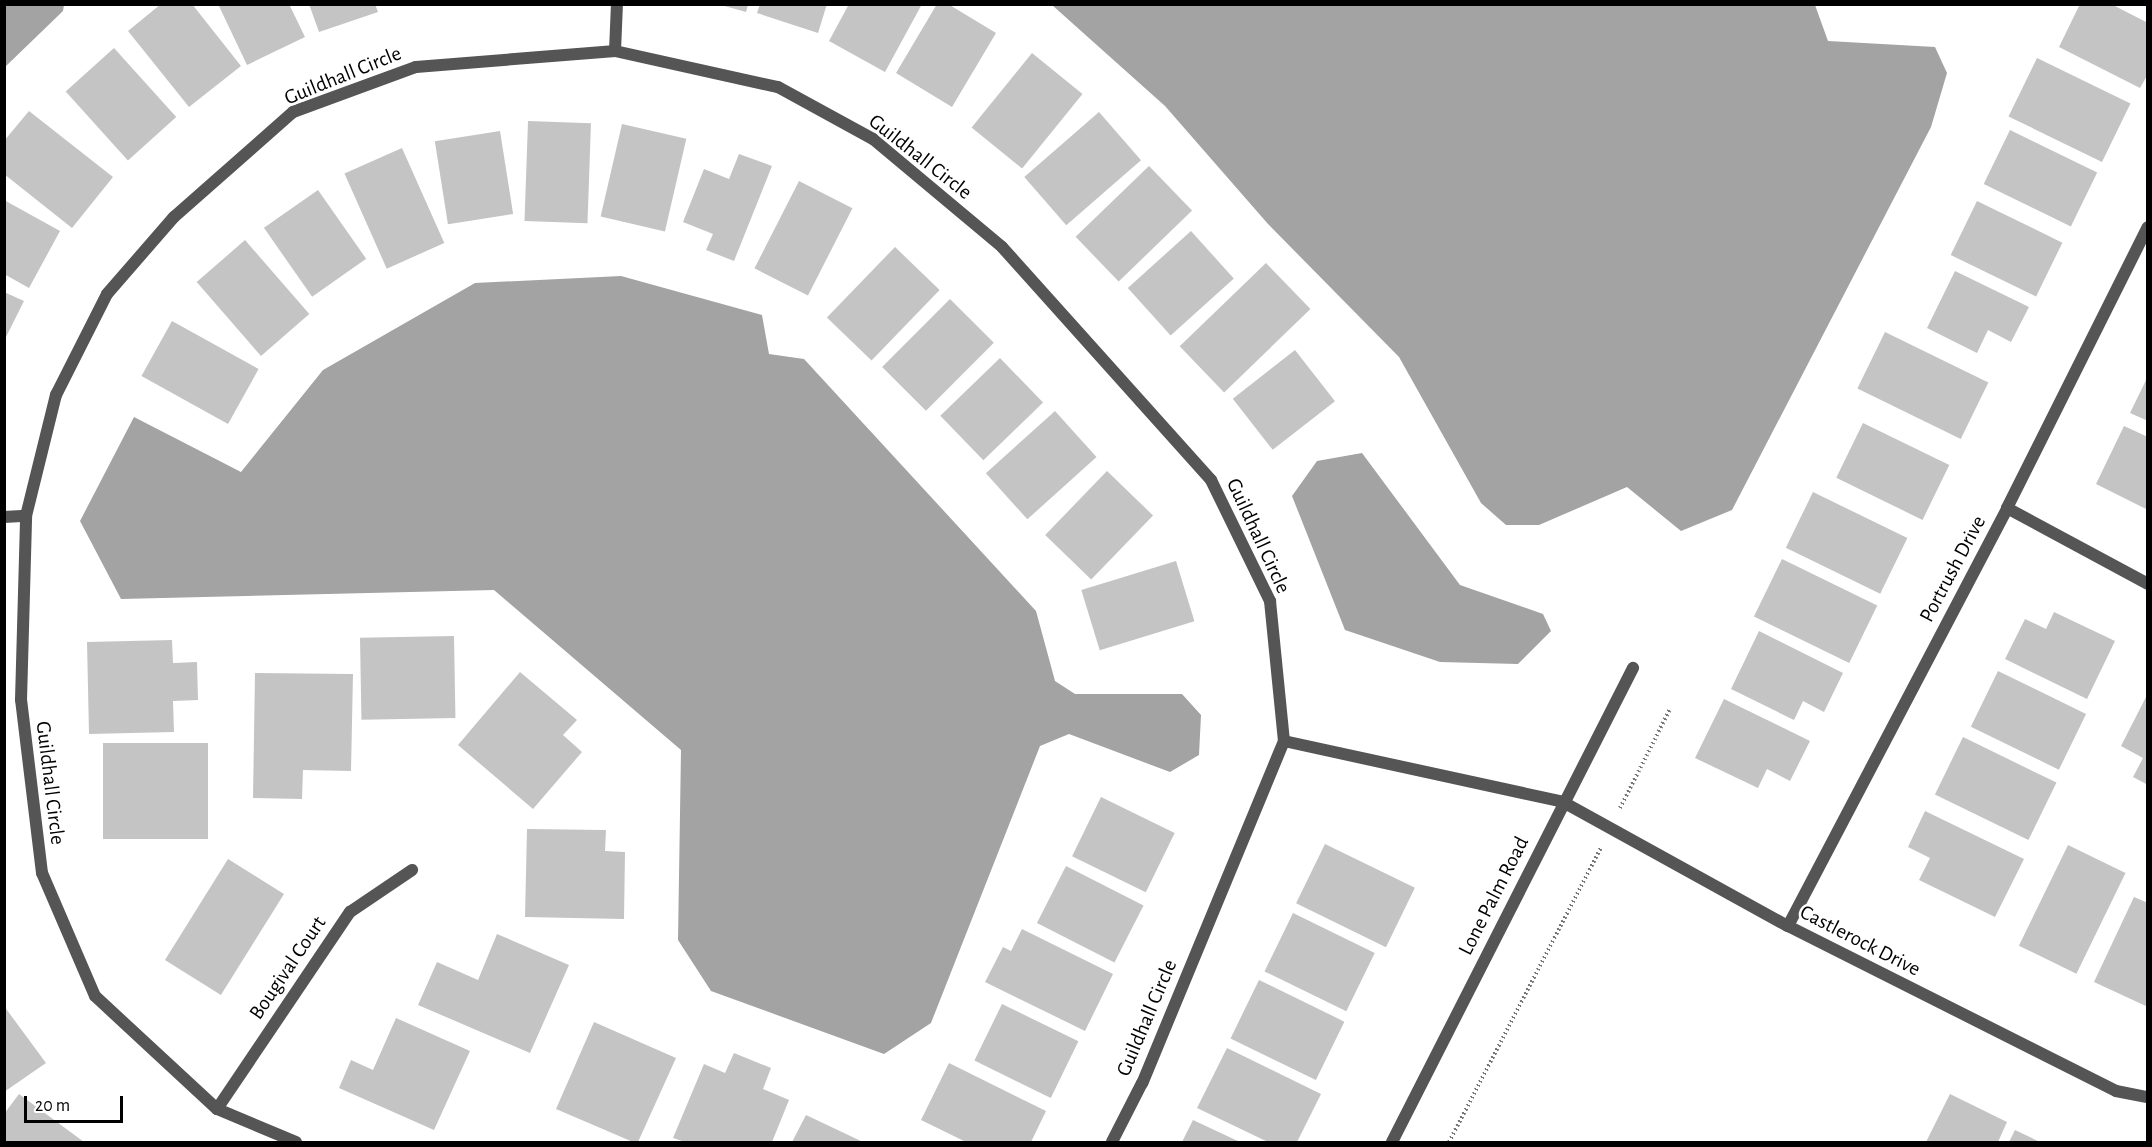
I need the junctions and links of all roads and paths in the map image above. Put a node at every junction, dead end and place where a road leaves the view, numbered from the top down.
1 (617, 4) edge
2 (615, 51) junction
3 (2148, 226) edge
4 (2007, 508) junction
5 (26, 516) junction
6 (4, 517) edge
7 (2148, 584) edge
8 (1633, 668) dead end
9 (1670, 709) dead end
10 (1284, 741) junction
11 (1563, 802) junction
12 (1610, 828) junction
13 (412, 870) dead end
14 (1788, 926) junction
15 (2148, 1097) edge
16 (217, 1109) junction
17 (296, 1143) edge
18 (1112, 1143) edge
19 (1392, 1143) edge
20 (1449, 1143) edge

1 - 2 street
2 - 5 street, Guildhall Circle
2 - 10 street, Guildhall Circle
3 - 4 street, Portrush Drive
4 - 7 street
4 - 14 street, Portrush Drive
5 - 6 street
5 - 16 street, Guildhall Circle
8 - 11 street, Lone Palm Road
9 - 12 path
10 - 11 street
10 - 18 street, Guildhall Circle
11 - 12 street, Castlerock Drive
11 - 19 street, Lone Palm Road
12 - 14 street, Castlerock Drive
12 - 20 path
13 - 16 street, Bougival Court
14 - 15 street, Castlerock Drive
16 - 17 street, Guildhall Circle

